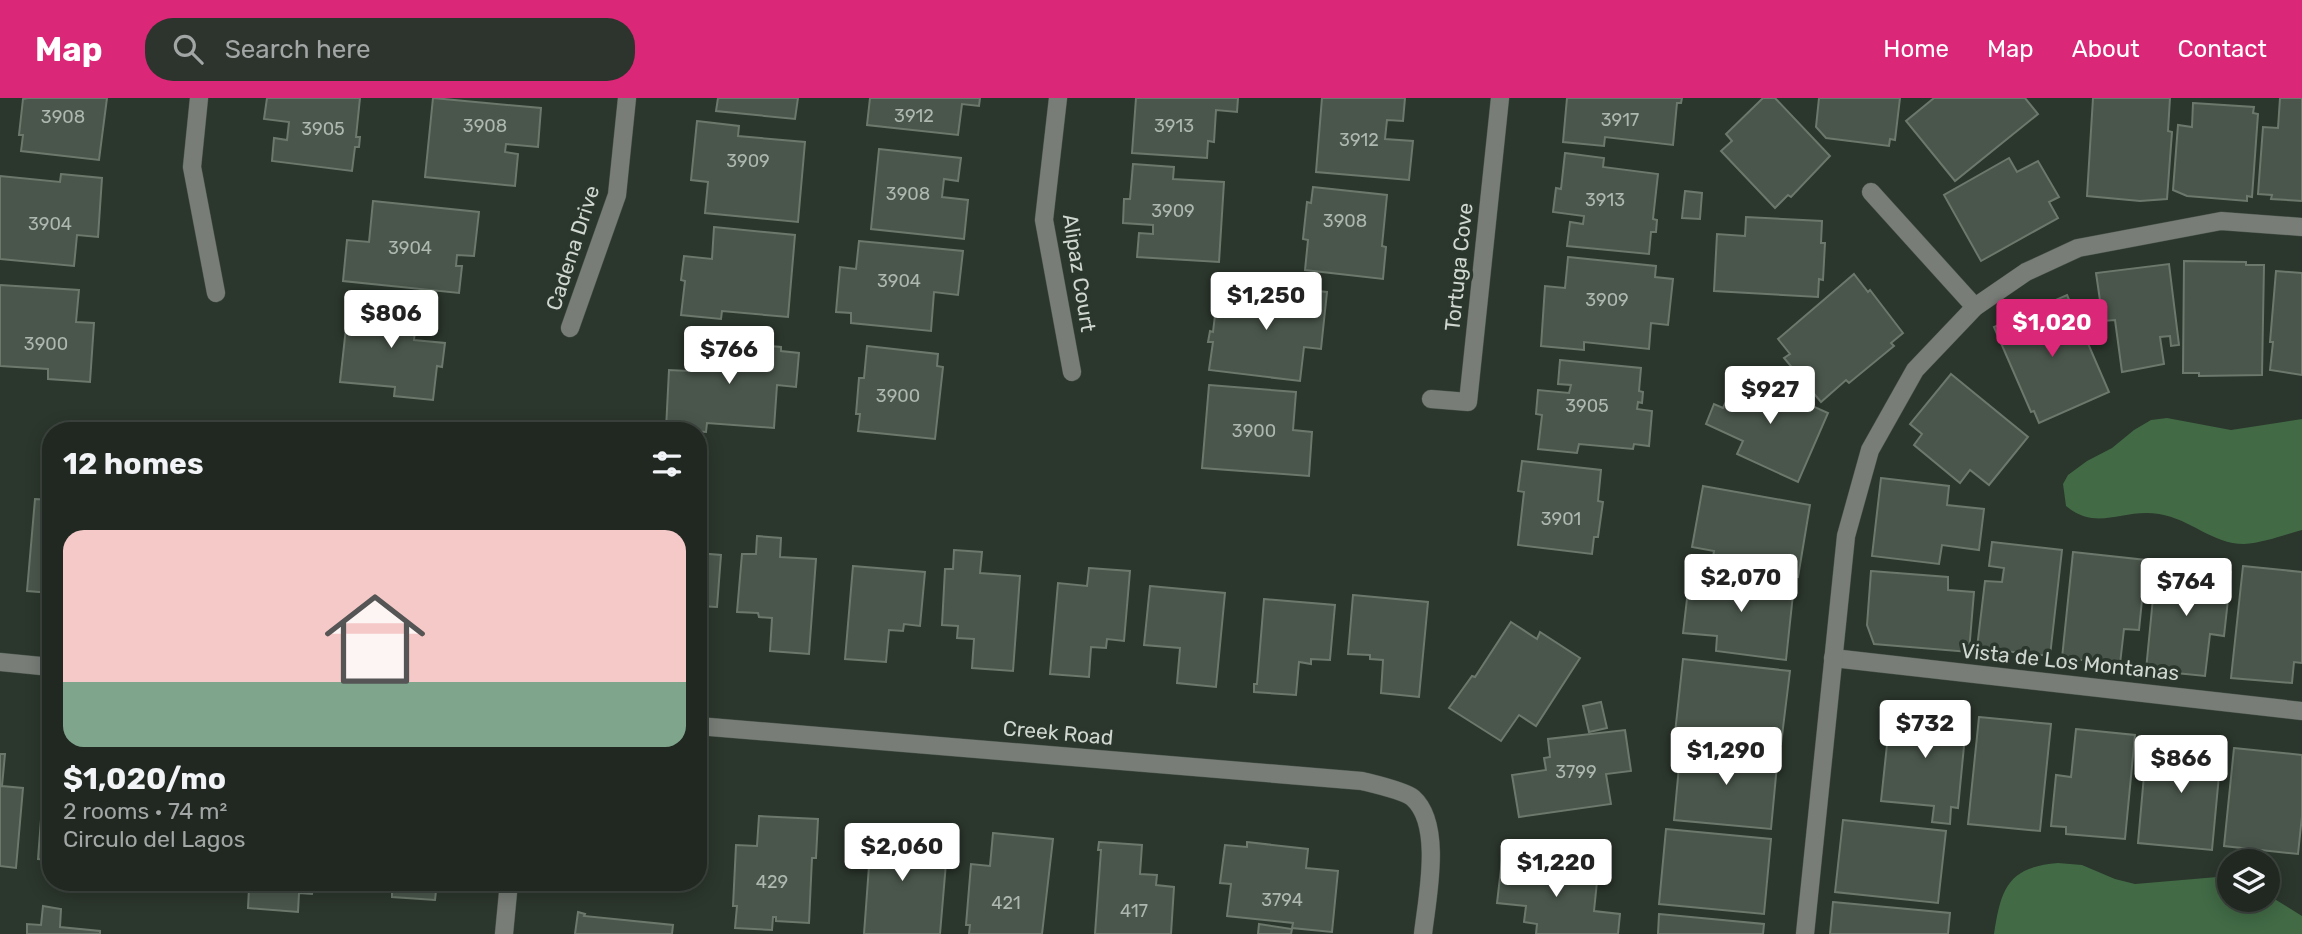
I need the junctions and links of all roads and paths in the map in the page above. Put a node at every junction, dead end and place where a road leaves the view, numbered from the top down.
1 (199, 98) edge
2 (627, 98) edge
3 (1058, 98) edge
4 (1500, 98) edge
5 (1871, 192) dead end
6 (2302, 227) edge
7 (216, 293) dead end
8 (1975, 307) junction
9 (570, 328) dead end
10 (1072, 372) dead end
11 (1430, 399) dead end
12 (1833, 658) junction
13 (0, 662) edge
14 (42, 666) edge
15 (2302, 711) edge
16 (707, 727) edge
17 (508, 891) edge
18 (504, 934) edge
19 (1423, 934) edge
20 (1805, 934) edge

1 - 7 street
2 - 9 street, Cadena Drive
3 - 10 street, Alipaz Court
4 - 11 street, Tortuga Cove
5 - 8 street
6 - 8 street
8 - 12 street
12 - 15 street, Vista de Los Montanas
12 - 20 street
13 - 14 street
16 - 19 street, Creek Road
17 - 18 street

